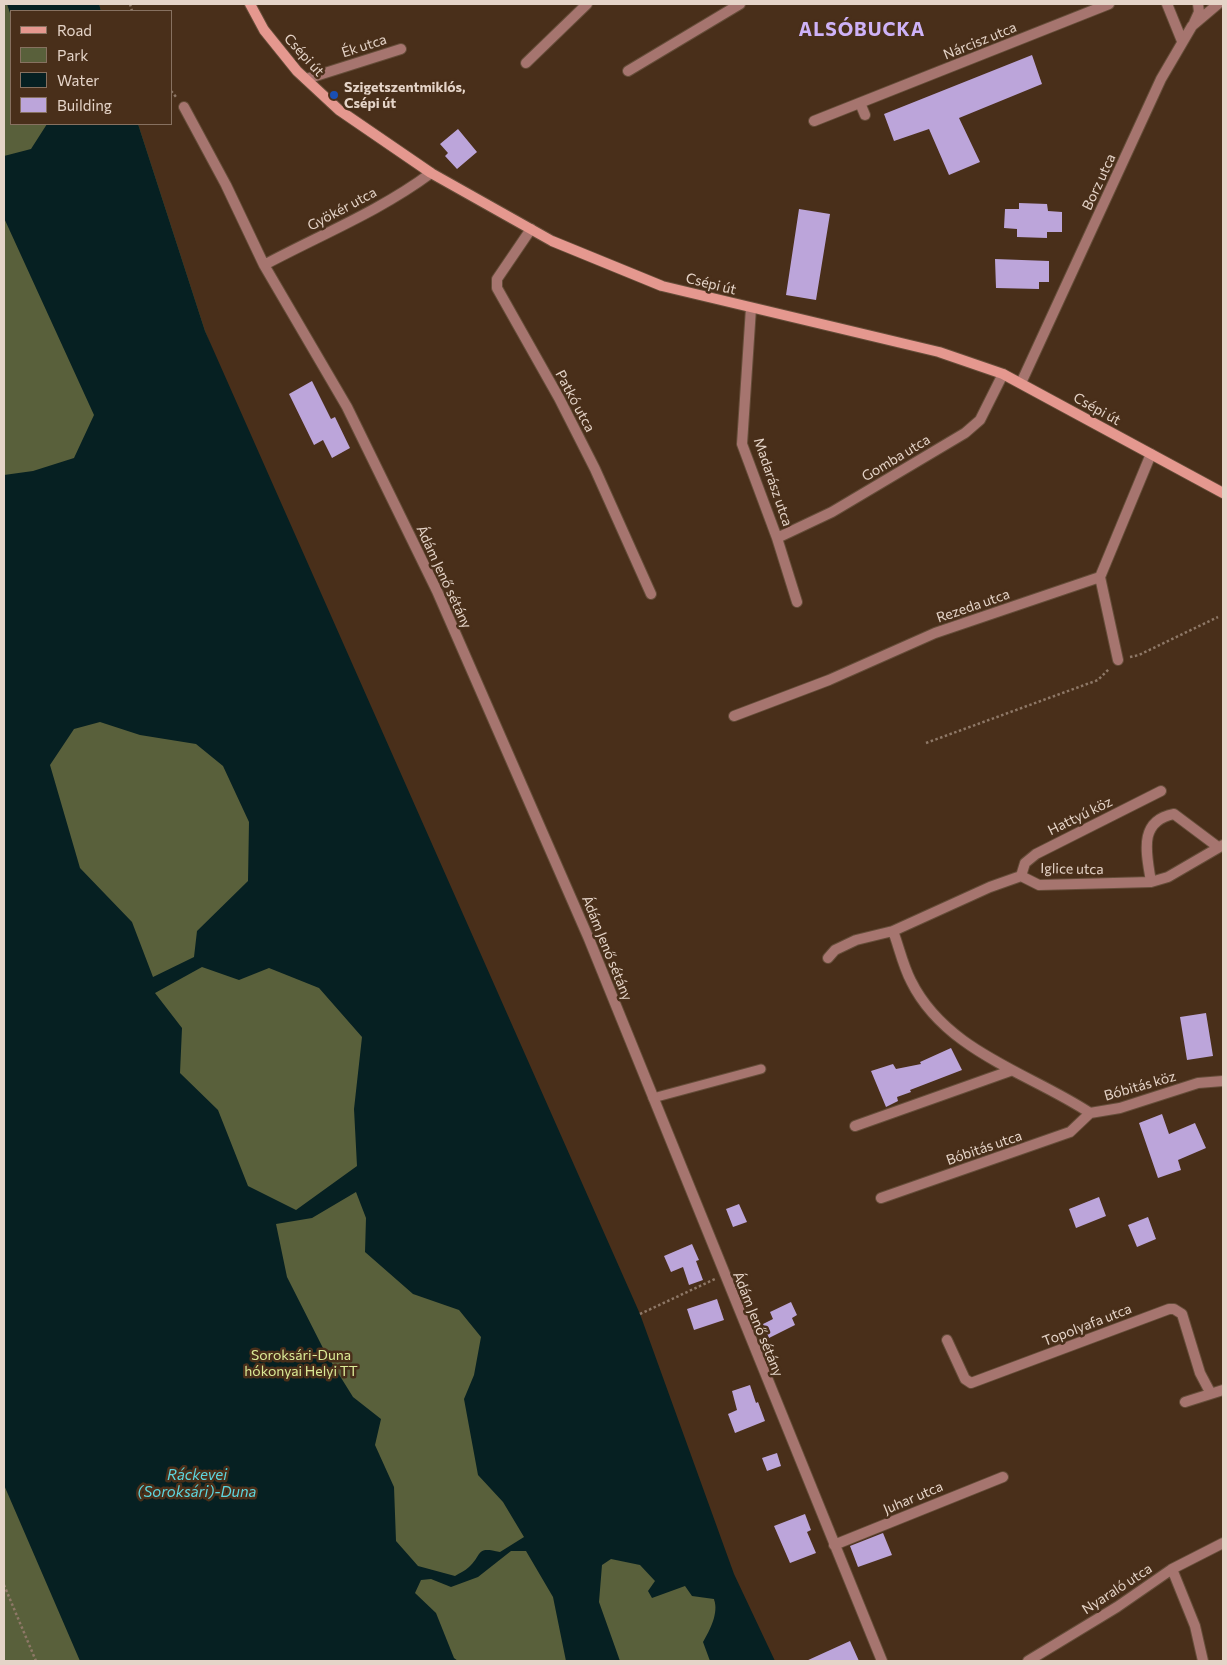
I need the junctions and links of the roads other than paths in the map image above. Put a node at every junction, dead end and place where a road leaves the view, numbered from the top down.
1 (250, 4) edge
2 (587, 4) edge
3 (740, 4) edge
4 (1109, 4) edge
5 (1166, 4) edge
6 (1198, 4) edge
7 (1218, 4) edge
8 (1192, 26) junction
9 (1182, 41) junction
10 (401, 49) dead end
11 (526, 63) dead end
12 (628, 71) dead end
13 (306, 80) junction
14 (860, 103) junction
15 (184, 107) dead end
16 (865, 116) dead end
17 (814, 121) dead end
18 (431, 172) junction
19 (531, 229) junction
20 (264, 265) junction
21 (751, 308) junction
22 (1003, 374) junction
23 (1021, 383) junction
24 (1151, 454) junction
25 (1223, 493) edge
26 (777, 538) junction
27 (1100, 577) junction
28 (651, 594) dead end
29 (797, 602) dead end
30 (1118, 660) road end
31 (734, 716) dead end
32 (1161, 791) dead end
33 (1220, 846) edge
34 (1021, 876) junction
35 (1151, 882) junction
36 (893, 931) junction
37 (828, 958) dead end
38 (761, 1069) dead end
39 (1010, 1071) junction
40 (1223, 1081) edge
41 (653, 1098) junction
42 (1090, 1113) junction
43 (855, 1126) dead end
44 (881, 1198) dead end
45 (946, 1340) dead end
46 (1223, 1390) edge
47 (1210, 1392) junction
48 (1185, 1402) dead end
49 (1003, 1477) dead end
50 (1223, 1543) edge
51 (834, 1545) junction
52 (1172, 1569) junction
53 (882, 1661) edge
54 (1028, 1661) edge
55 (1202, 1661) edge

1 - 13 street, Csépi út
2 - 11 street
3 - 12 street
4 - 14 street, Nárcisz utca
5 - 9 street
6 - 8 street
7 - 8 street, Borz utca
8 - 9 street, Borz utca
9 - 23 street, Borz utca
10 - 13 street, Ék utca
13 - 18 street, Csépi út
14 - 16 street
14 - 17 street, Nárcisz utca
15 - 20 street, Ádám Jenő sétány
18 - 19 street, Csépi út
18 - 20 street, Gyökér utca
19 - 21 street, Csépi út
19 - 28 street, Patkó utca
20 - 41 street, Ádám Jenő sétány
21 - 22 street, Csépi út
21 - 26 street, Madarász utca
22 - 23 street, Csépi út
22 - 26 street, Gomba utca
23 - 24 street, Csépi út
24 - 25 street, Csépi út
24 - 27 street
26 - 29 street, Madarász utca
27 - 30 street
27 - 31 street, Rezeda utca
32 - 34 street, Hattyú köz
33 - 35 street, Iglice utca
33 - 35 street
34 - 35 street, Iglice utca
34 - 36 street, Iglice utca
36 - 37 street, Iglice utca
36 - 39 street, Bóbitás köz
38 - 41 lane
39 - 42 street, Bóbitás köz
39 - 43 street
40 - 42 street, Bóbitás köz
41 - 51 street, Ádám Jenő sétány
42 - 44 street, Bóbitás utca
45 - 47 street, Topolyafa utca
46 - 47 street
47 - 48 street
49 - 51 street, Juhar utca
50 - 52 street, Nyaraló utca
51 - 53 street, Ádám Jenő sétány
52 - 54 street, Nyaraló utca
52 - 55 street

